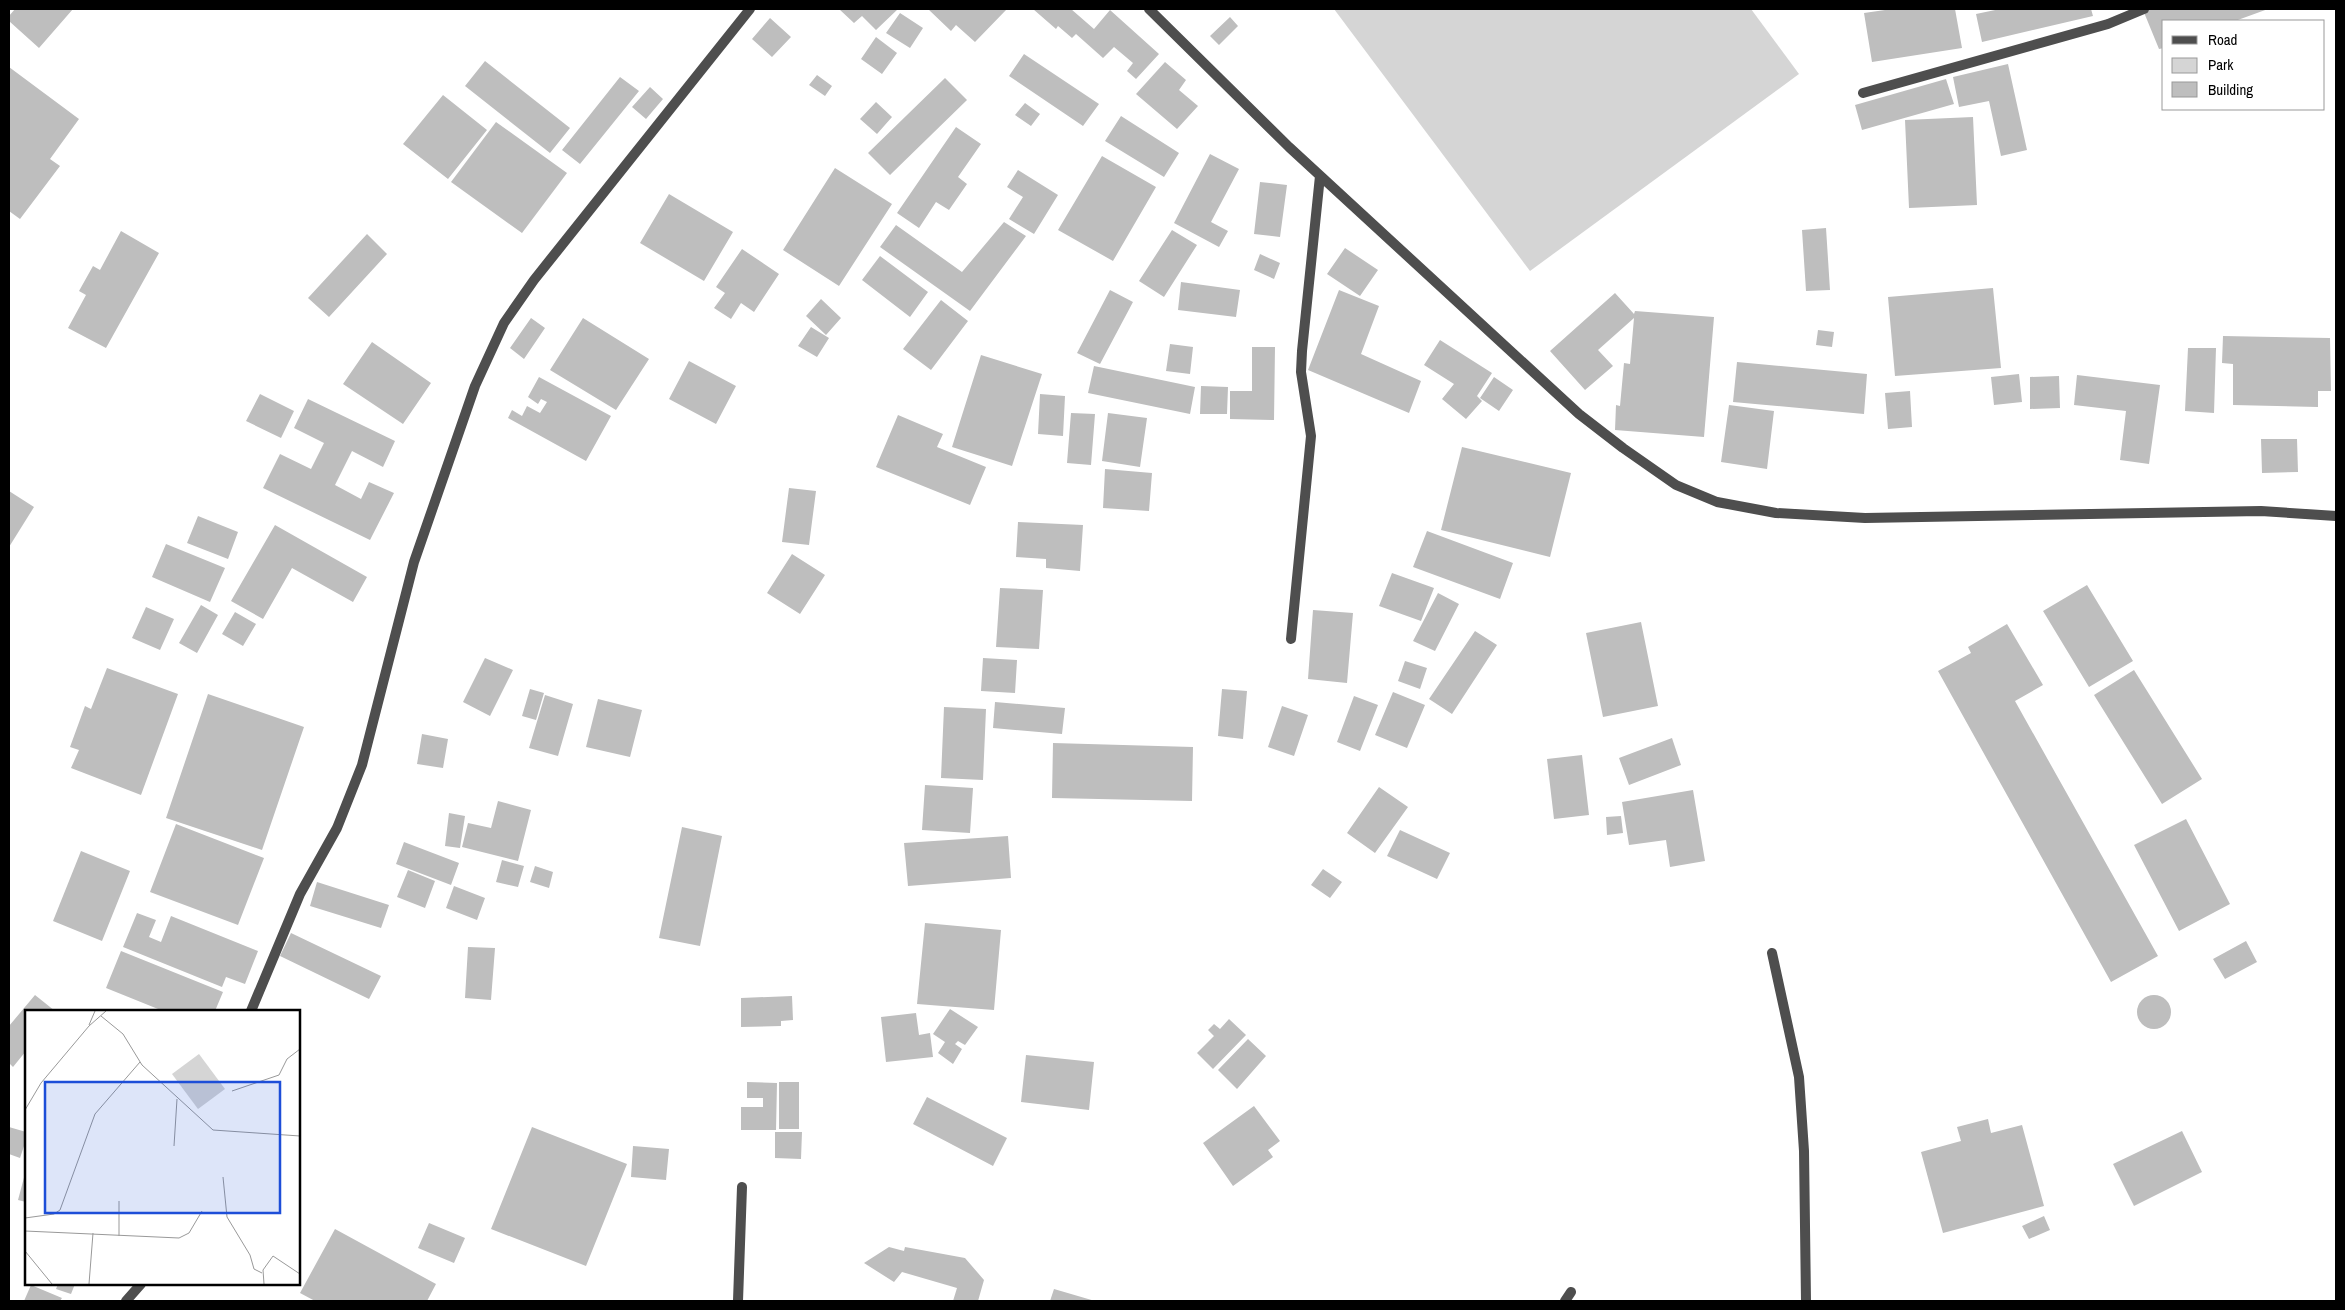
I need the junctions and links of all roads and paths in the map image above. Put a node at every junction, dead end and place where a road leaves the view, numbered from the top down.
1 (750, 9) edge
2 (1149, 9) edge
3 (2144, 9) edge
4 (1863, 93) dead end
5 (1320, 176) junction
6 (2336, 516) edge
7 (1291, 639) dead end
8 (1772, 953) dead end
9 (251, 1010) edge
10 (742, 1187) dead end
11 (141, 1285) edge
12 (126, 1301) edge
13 (738, 1301) edge
14 (1806, 1301) edge

1 - 9 street
2 - 5 street
3 - 4 street
5 - 6 street
5 - 7 street
8 - 14 street
10 - 13 street
11 - 12 street

